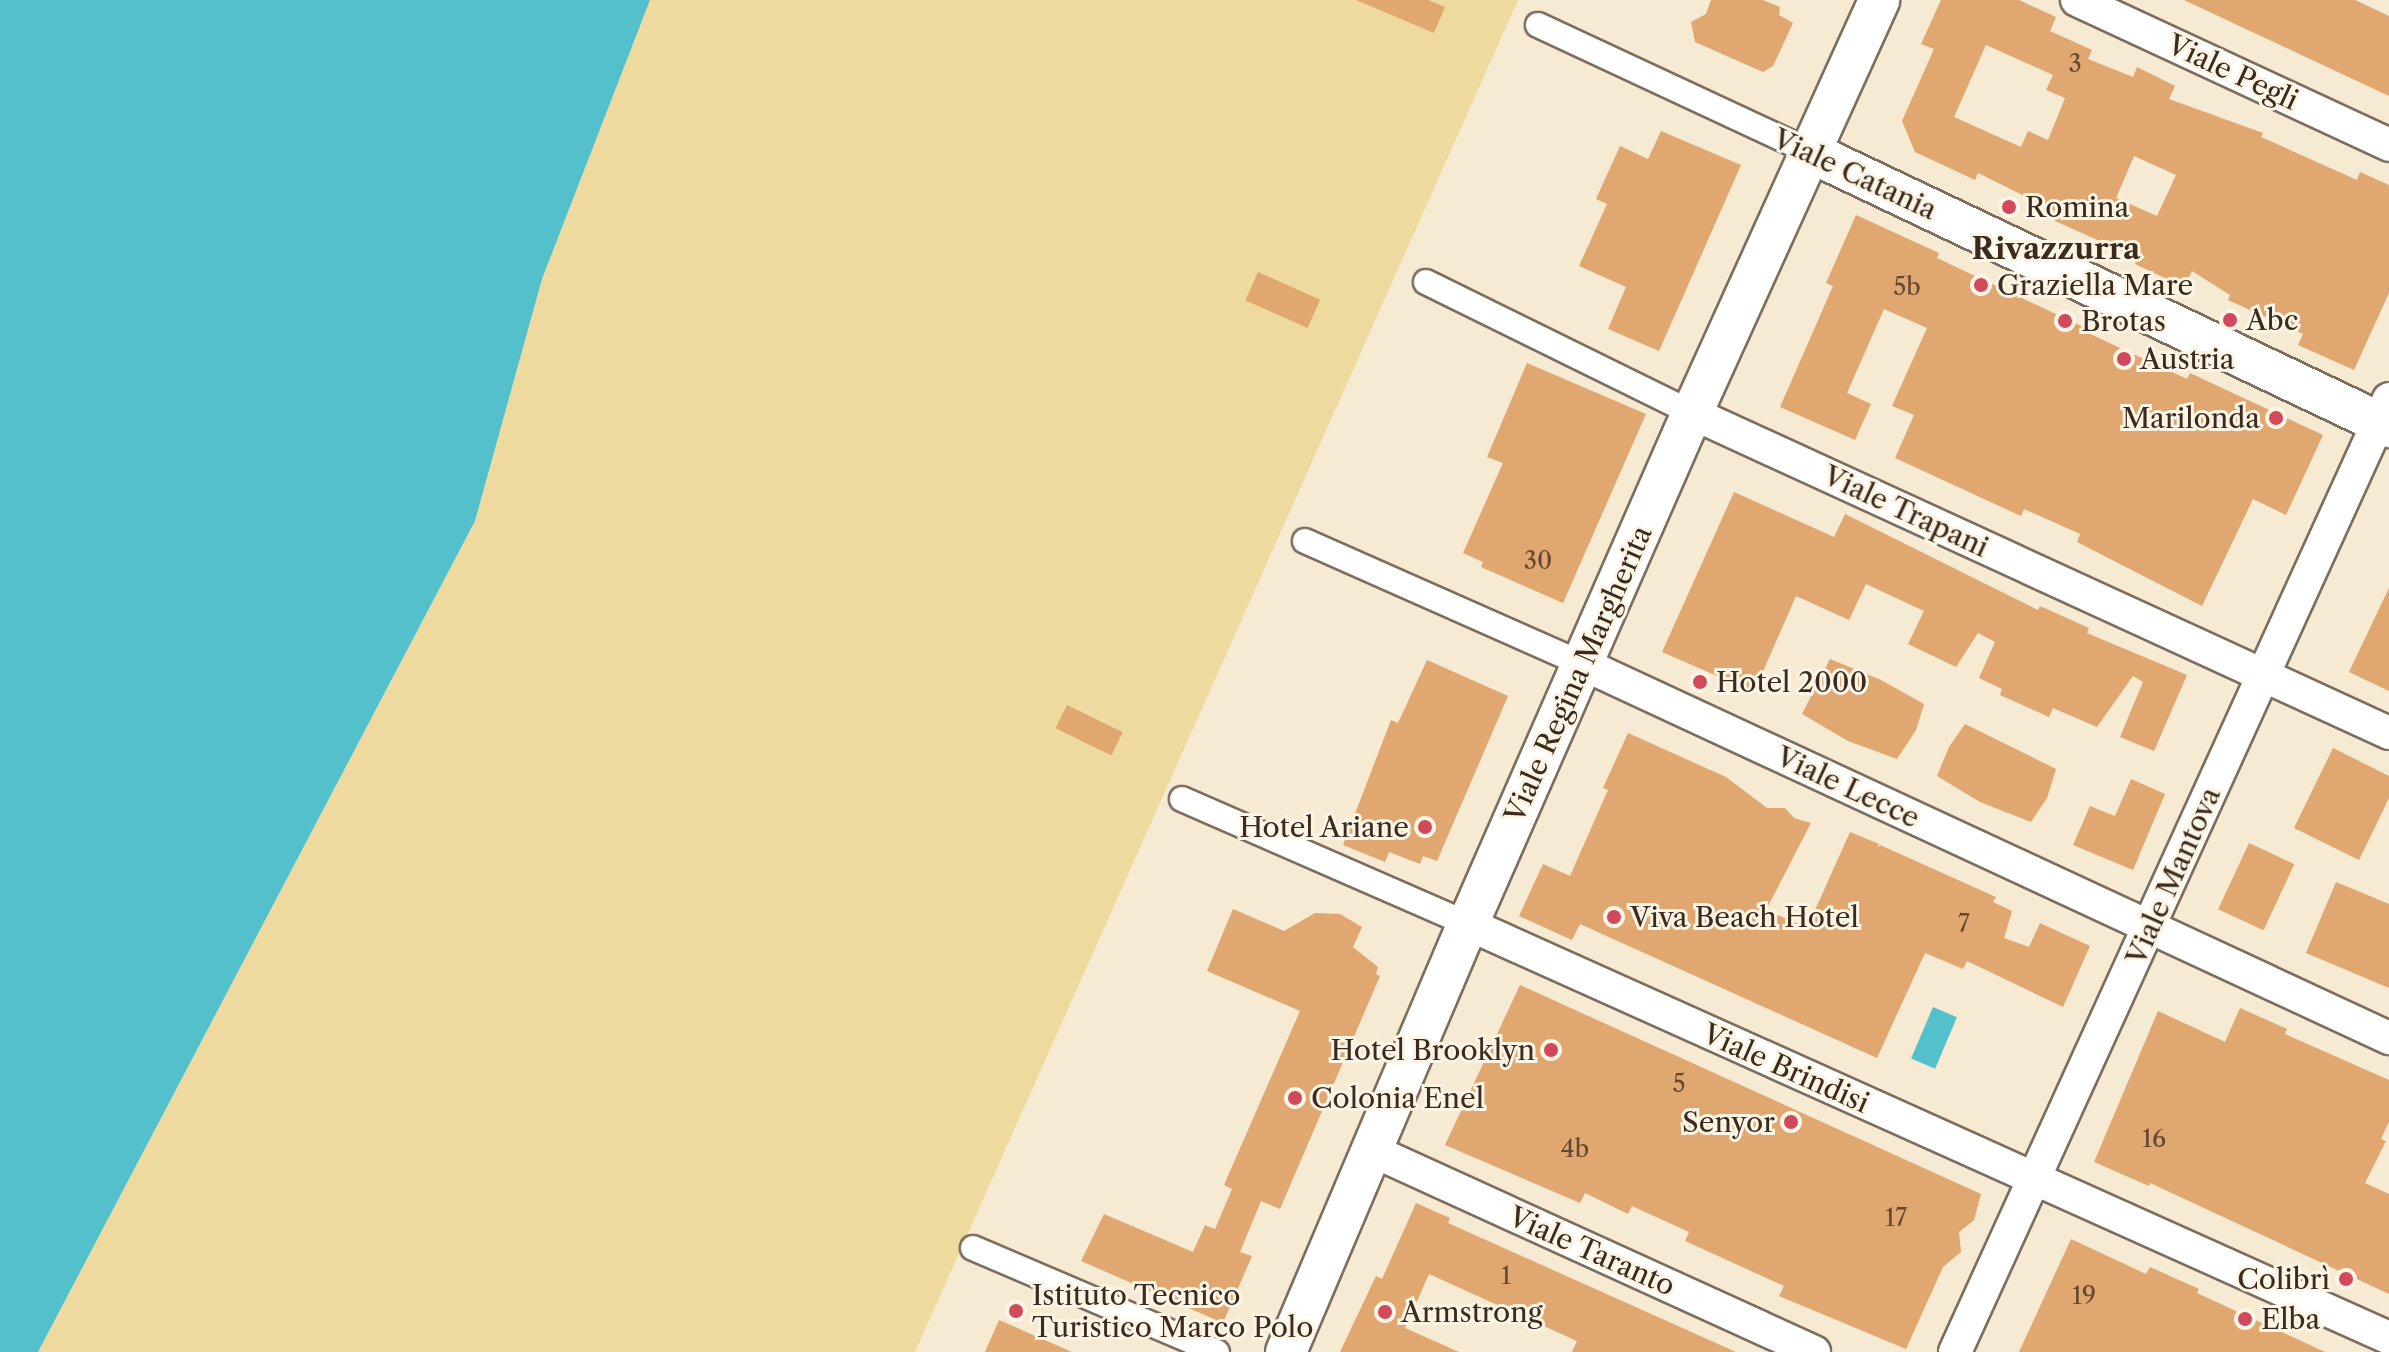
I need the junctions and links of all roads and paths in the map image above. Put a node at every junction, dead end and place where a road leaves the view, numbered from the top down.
1 (1879, 0) edge
2 (2077, 0) edge
3 (1538, 25) dead end
4 (2389, 145) edge
5 (1812, 153) junction
6 (1426, 282) dead end
7 (1692, 413) junction
8 (2386, 416) edge
9 (1305, 541) dead end
10 (1583, 664) junction
11 (2263, 675) junction
12 (2389, 733) edge
13 (1182, 799) dead end
14 (1468, 924) junction
15 (2149, 927) junction
16 (2389, 1038) edge
17 (1371, 1150) junction
18 (2033, 1180) junction
19 (973, 1248) dead end
20 (2389, 1338) edge
21 (1217, 1352) edge
22 (1286, 1352) edge
23 (1814, 1352) edge
24 (1955, 1352) edge

1 - 5 street, Viale Regina Margherita
2 - 4 street, Viale Pegli
3 - 5 street, Viale Catania
5 - 7 street, Viale Regina Margherita
5 - 8 street, Viale Catania
6 - 7 street, Viale Trapani
7 - 10 street, Viale Regina Margherita
7 - 11 street, Viale Trapani
8 - 11 street, Viale Mantova
9 - 10 street, Viale Lecce
10 - 14 street, Viale Regina Margherita
10 - 15 street, Viale Lecce
11 - 12 street, Viale Trapani
11 - 15 street, Viale Mantova
13 - 14 street, Viale Brindisi
14 - 17 street, Viale Regina Margherita
14 - 18 street, Viale Brindisi
15 - 16 street, Viale Lecce
15 - 18 street, Viale Mantova
17 - 22 street, Viale Regina Margherita
17 - 23 street, Viale Taranto
18 - 20 street, Viale Brindisi
18 - 24 street, Viale Mantova
19 - 21 street

